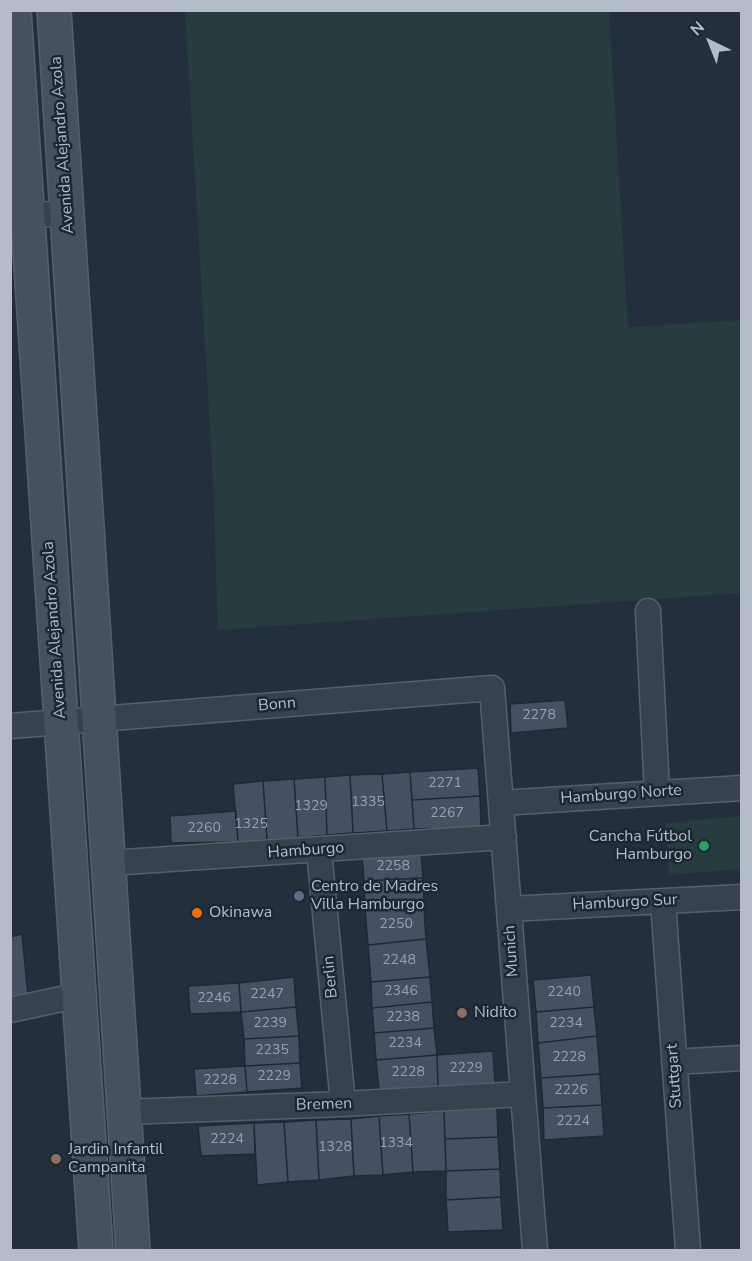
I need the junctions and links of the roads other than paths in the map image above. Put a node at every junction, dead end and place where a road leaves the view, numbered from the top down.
1 (14, 10) edge
2 (54, 10) edge
3 (67, 213) junction
4 (19, 216) edge
5 (648, 611) dead end
6 (492, 688) joint
7 (100, 719) junction
8 (62, 723) junction
9 (10, 726) edge
10 (741, 788) edge
11 (657, 793) junction
12 (501, 803) junction
13 (504, 837) junction
14 (319, 850) junction
15 (109, 863) junction
16 (741, 897) edge
17 (663, 902) junction
18 (509, 909) junction
19 (80, 995) junction
20 (10, 1010) edge
21 (741, 1058) edge
22 (674, 1062) junction
23 (523, 1094) junction
24 (343, 1104) junction
25 (124, 1112) junction
26 (96, 1251) edge
27 (133, 1251) edge
28 (535, 1251) edge
29 (688, 1251) edge

1 - 4 main road, Avenida Alejandro Azola
2 - 3 main road, Avenida Alejandro Azola
3 - 4 street
3 - 7 main road, Avenida Alejandro Azola
4 - 8 main road, Avenida Alejandro Azola
5 - 11 street
6 - 7 street, Bonn
6 - 12 street, Munich
7 - 8 street, Bonn
7 - 15 main road, Avenida Alejandro Azola
8 - 9 street, Bonn
8 - 19 main road, Avenida Alejandro Azola
10 - 11 street, Hamburgo Norte
11 - 12 street, Hamburgo Norte
12 - 13 street, Munich
13 - 14 street, Hamburgo
13 - 18 street, Munich
14 - 15 street, Hamburgo
14 - 24 street, Berlin
15 - 25 main road, Avenida Alejandro Azola
16 - 17 street, Hamburgo Sur
17 - 18 street, Hamburgo Sur
17 - 22 street, Stuttgart
18 - 23 street, Munich
19 - 20 street
19 - 26 main road, Avenida Alejandro Azola
21 - 22 street
22 - 29 street, Stuttgart
23 - 24 street, Bremen
23 - 28 street, Munich
24 - 25 street, Bremen
25 - 27 main road, Avenida Alejandro Azola

